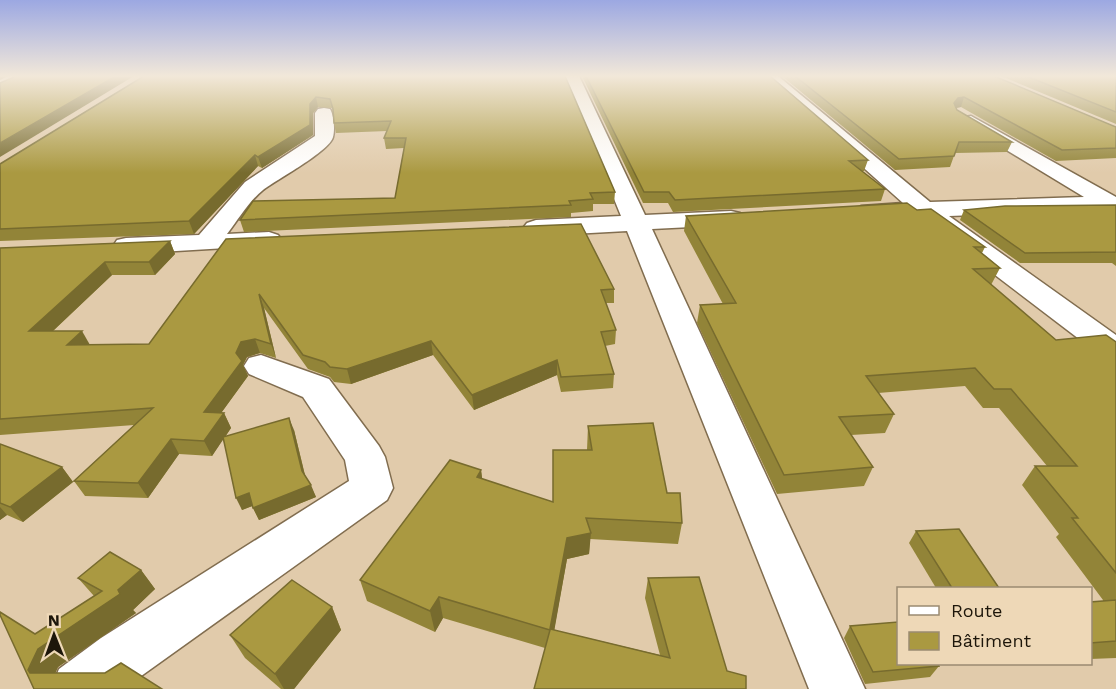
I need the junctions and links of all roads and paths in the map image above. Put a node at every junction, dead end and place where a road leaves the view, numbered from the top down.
1 (585, 108) edge
2 (806, 108) edge
3 (324, 113) dead end
4 (961, 114) edge
5 (1115, 206) edge
6 (923, 208) junction
7 (851, 212) edge
8 (756, 217) edge
9 (637, 224) junction
10 (517, 229) edge
11 (290, 239) edge
12 (206, 243) junction
13 (103, 247) edge
14 (1116, 351) edge
15 (261, 366) dead end
16 (78, 689) edge
17 (837, 689) edge

1 - 9 street
2 - 6 street
3 - 12 street
4 - 5 street
5 - 6 street
6 - 7 street
6 - 14 street
8 - 9 street
9 - 10 street
9 - 17 street
11 - 12 street
12 - 13 street
15 - 16 street

